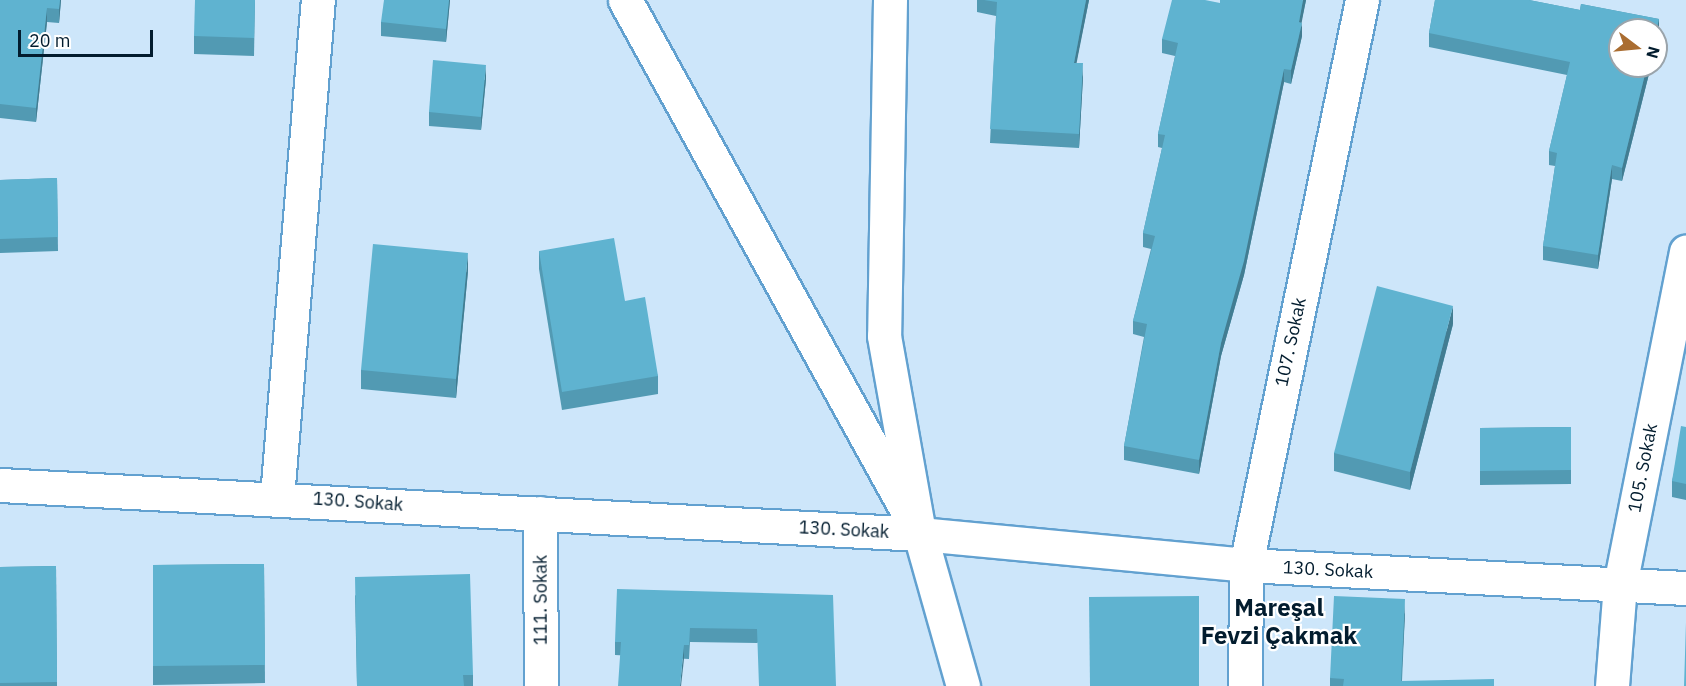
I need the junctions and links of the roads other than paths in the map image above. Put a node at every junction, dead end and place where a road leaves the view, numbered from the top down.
1 (318, 0) edge
2 (625, 0) edge
3 (890, 0) edge
4 (1362, 0) edge
5 (1686, 251) edge
6 (0, 485) edge
7 (277, 497) junction
8 (540, 513) junction
9 (920, 534) junction
10 (1246, 565) junction
11 (1620, 585) junction
12 (1686, 588) edge
13 (541, 686) edge
14 (963, 686) edge
15 (1245, 686) edge
16 (1612, 686) edge

1 - 7 street
2 - 9 street
3 - 9 street
4 - 10 street, 107. Sokak
5 - 11 street, 105. Sokak
6 - 7 street, 130. Sokak
7 - 8 street, 130. Sokak
8 - 9 street, 130. Sokak
8 - 13 street, 111. Sokak
9 - 10 street, 130. Sokak
9 - 14 street
10 - 11 street, 130. Sokak
10 - 15 street, 107. Sokak
11 - 12 street, 130. Sokak
11 - 16 street, 105. Sokak

